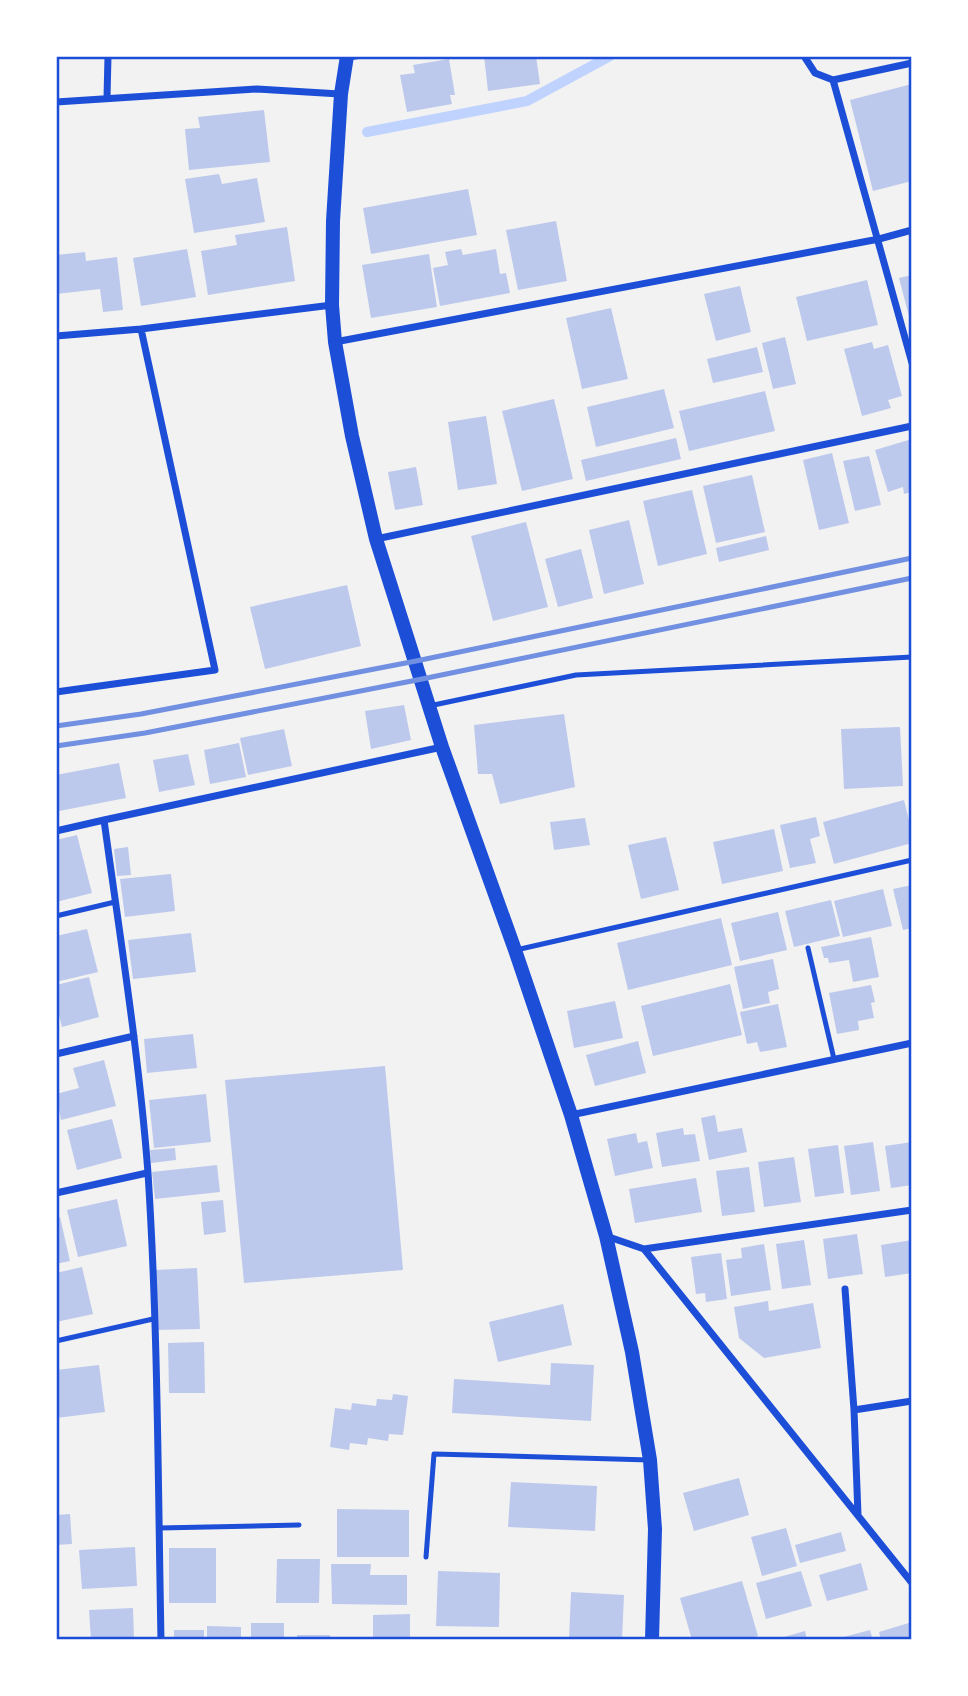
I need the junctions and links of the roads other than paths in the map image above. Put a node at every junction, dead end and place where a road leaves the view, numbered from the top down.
1 (108, 56) edge
2 (362, 56) edge
3 (804, 56) edge
4 (347, 57) edge
5 (912, 62) edge
6 (833, 79) junction
7 (341, 94) junction
8 (107, 98) junction
9 (56, 102) edge
10 (912, 230) edge
11 (879, 239) junction
12 (332, 305) junction
13 (141, 329) junction
14 (56, 337) edge
15 (335, 342) junction
16 (912, 363) edge
17 (912, 426) edge
18 (376, 539) junction
19 (912, 657) edge
20 (56, 692) edge
21 (429, 706) junction
22 (442, 747) junction
23 (104, 820) junction
24 (56, 831) edge
25 (912, 860) edge
26 (115, 902) junction
27 (56, 916) edge
28 (808, 948) dead end
29 (515, 950) junction
30 (134, 1036) junction
31 (912, 1043) edge
32 (56, 1054) edge
33 (834, 1059) junction
34 (571, 1115) junction
35 (148, 1173) junction
36 (56, 1194) edge
37 (912, 1210) edge
38 (606, 1236) junction
39 (644, 1249) junction
40 (845, 1289) dead end
41 (153, 1319) junction
42 (56, 1341) edge
43 (912, 1401) edge
44 (854, 1410) junction
45 (650, 1460) junction
46 (858, 1515) junction
47 (299, 1525) dead end
48 (159, 1528) junction
49 (426, 1557) dead end
50 (912, 1583) edge
51 (161, 1640) edge
52 (652, 1640) edge

1 - 8 street
2 - 4 lane
3 - 6 street
4 - 7 main road
5 - 6 street
6 - 11 street
7 - 8 street
7 - 12 main road
8 - 9 street
10 - 11 street
11 - 15 street
11 - 16 street
12 - 13 street
12 - 15 main road
13 - 14 street
13 - 20 street
15 - 18 main road
17 - 18 street
18 - 21 main road
19 - 21 lane
21 - 22 main road
22 - 23 street
22 - 29 main road
23 - 24 street
23 - 26 street
25 - 29 lane
26 - 27 lane
26 - 30 street
28 - 33 lane
29 - 34 main road
30 - 32 street
30 - 35 street
31 - 33 street
33 - 34 street
34 - 38 main road
35 - 36 street
35 - 41 street
37 - 39 street
38 - 39 street
38 - 45 main road
39 - 46 street
40 - 44 street
41 - 42 lane
41 - 48 street
43 - 44 street
44 - 46 street
45 - 49 lane
45 - 52 main road
46 - 50 street
47 - 48 lane
48 - 51 street

